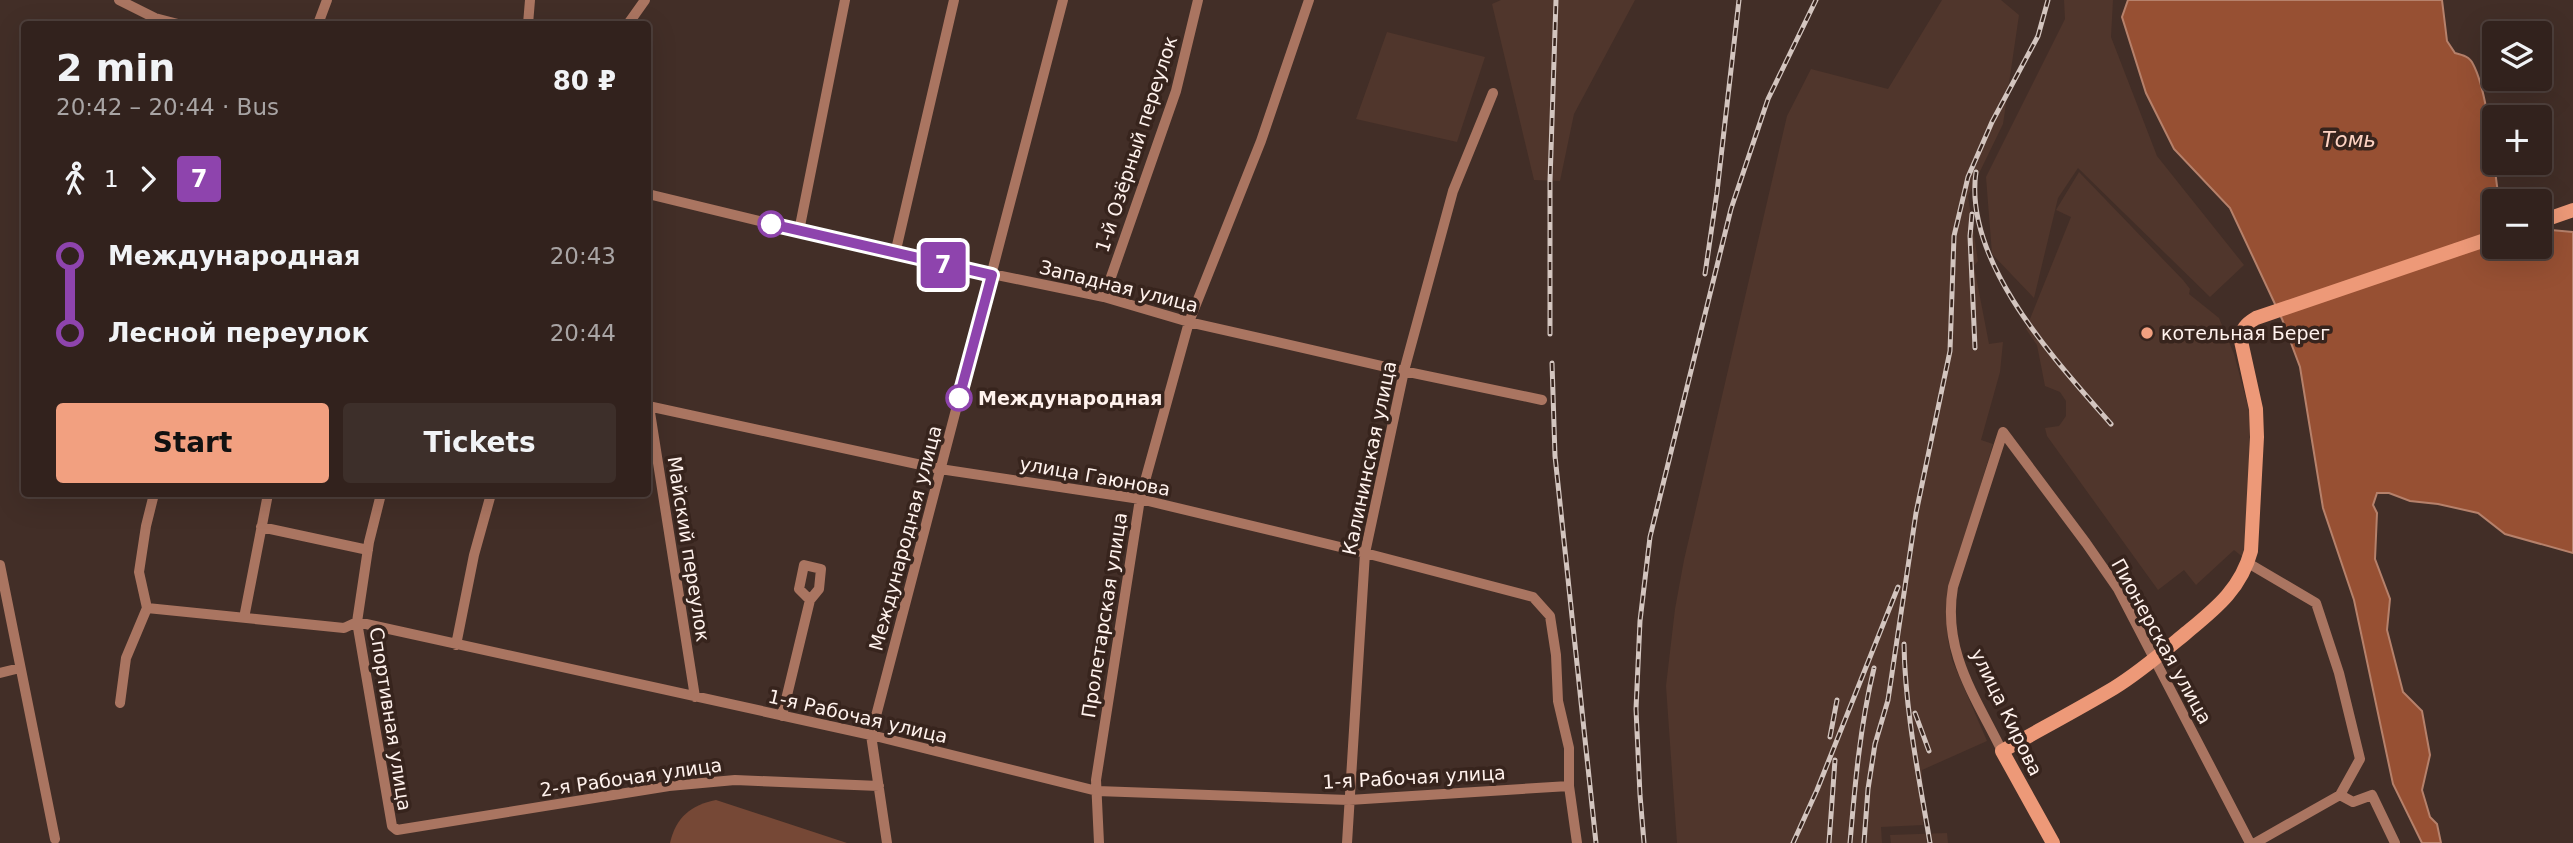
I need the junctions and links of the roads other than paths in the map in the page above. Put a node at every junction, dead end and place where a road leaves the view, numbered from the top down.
1 (119, 0) edge
2 (327, 0) edge
3 (530, 0) edge
4 (645, 0) edge
5 (845, 0) edge
6 (954, 0) edge
7 (1063, 0) edge
8 (1198, 0) edge
9 (1309, 0) edge
10 (166, 21) edge
11 (319, 21) edge
12 (528, 21) edge
13 (630, 21) edge
14 (1493, 93) dead end
15 (651, 195) edge
16 (2573, 210) edge
17 (2552, 217) edge
18 (799, 231) junction
19 (2482, 241) edge
20 (895, 254) junction
21 (992, 275) junction
22 (1104, 297) junction
23 (1189, 322) junction
24 (1404, 371) junction
25 (1542, 400) dead end
26 (651, 407) edge
27 (651, 425) edge
28 (2003, 432) joint
29 (940, 469) junction
30 (153, 497) edge
31 (267, 497) edge
32 (380, 497) edge
33 (490, 497) edge
34 (1140, 499) junction
35 (261, 527) junction
36 (368, 550) junction
37 (1365, 553) junction
38 (2248, 564) junction
39 (0, 565) edge
40 (3, 597) edge
41 (810, 600) dead end
42 (147, 608) junction
43 (244, 618) junction
44 (357, 622) junction
45 (456, 645) junction
46 (2154, 660) junction
47 (20, 668) junction
48 (0, 673) edge
49 (695, 697) junction
50 (120, 703) dead end
51 (782, 716) junction
52 (871, 735) junction
53 (2002, 751) junction
54 (879, 786) junction
55 (1569, 786) junction
56 (1097, 790) junction
57 (2340, 795) junction
58 (1349, 800) junction
59 (392, 826) joint
60 (55, 839) dead end
61 (887, 843) edge
62 (1099, 843) edge
63 (1347, 843) edge
64 (1577, 843) edge
65 (2053, 843) edge
66 (2249, 843) edge
67 (2255, 843) edge
68 (2395, 843) edge

1 - 10 street
2 - 11 street
3 - 12 street
4 - 13 street
5 - 18 street
6 - 20 street
7 - 21 street, Международная улица
8 - 22 street, 1-й Озёрный переулок
9 - 23 street, Пролетарская улица
14 - 24 street, Калининская улица
15 - 18 street, Западная улица
16 - 17 main road
18 - 20 street, Западная улица
19 - 38 main road
20 - 21 street, Западная улица
21 - 22 street, Западная улица
21 - 29 street, Международная улица
22 - 23 street, Западная улица
23 - 24 street, Западная улица
23 - 34 street, Пролетарская улица
24 - 25 street, Западная улица
24 - 37 street, Калининская улица
26 - 29 street, улица Гаюнова
27 - 49 street, Майский переулок
28 - 46 street, Пионерская улица
28 - 53 street, улица Кирова
29 - 34 street, улица Гаюнова
29 - 52 street, Международная улица
30 - 42 street
31 - 35 street
32 - 36 street, Спортивная улица
33 - 45 street
34 - 37 street, улица Гаюнова
34 - 56 street, Пролетарская улица
35 - 36 street
35 - 43 street
36 - 44 street, Спортивная улица
37 - 55 street, улица Гаюнова
37 - 58 street, Калининская улица
38 - 46 main road
38 - 57 street
39 - 40 street
40 - 47 street
41 - 51 street
42 - 43 street, 1-я Рабочая улица
42 - 50 street
43 - 44 street, 1-я Рабочая улица
44 - 45 street, 1-я Рабочая улица
44 - 59 street, Спортивная улица
45 - 49 street, 1-я Рабочая улица
46 - 53 main road
46 - 66 street, Пионерская улица
47 - 48 street
47 - 60 street
49 - 51 street, 1-я Рабочая улица
51 - 52 street, 1-я Рабочая улица
52 - 54 street, Международная улица
52 - 56 street, 1-я Рабочая улица
53 - 65 main road, улица Кирова
54 - 59 street, 2-я Рабочая улица
54 - 61 street, Международная улица
55 - 58 street, 1-я Рабочая улица
55 - 64 street
56 - 58 street, 1-я Рабочая улица
56 - 62 street, Пролетарская улица
57 - 67 street
57 - 68 street
58 - 63 street, Калининская улица

